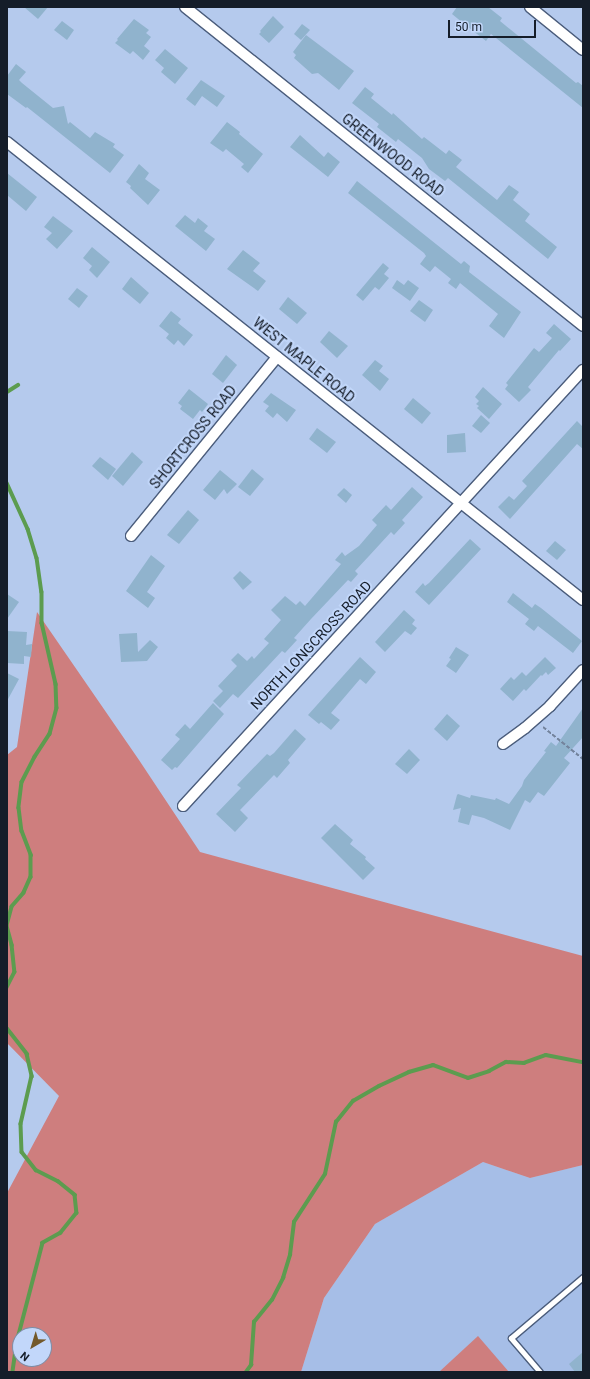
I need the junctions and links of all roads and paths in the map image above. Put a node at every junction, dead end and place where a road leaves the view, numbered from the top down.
1 (185, 7) edge
2 (530, 7) edge
3 (583, 50) edge
4 (7, 142) edge
5 (583, 326) edge
6 (277, 356) junction
7 (583, 370) edge
8 (460, 504) junction
9 (130, 536) dead end
10 (583, 600) edge
11 (583, 670) edge
12 (534, 720) junction
13 (503, 744) dead end
14 (583, 758) edge
15 (183, 806) dead end
16 (583, 1277) edge
17 (540, 1372) edge

1 - 5 street, GREENWOOD ROAD
2 - 3 street
4 - 6 street, WEST MAPLE ROAD
6 - 8 street, WEST MAPLE ROAD
6 - 9 street, SHORTCROSS ROAD
7 - 8 street, NORTH LONGCROSS ROAD
8 - 10 street, WEST MAPLE ROAD
8 - 15 street, NORTH LONGCROSS ROAD
11 - 12 street
12 - 13 street
12 - 14 path
16 - 17 lane

